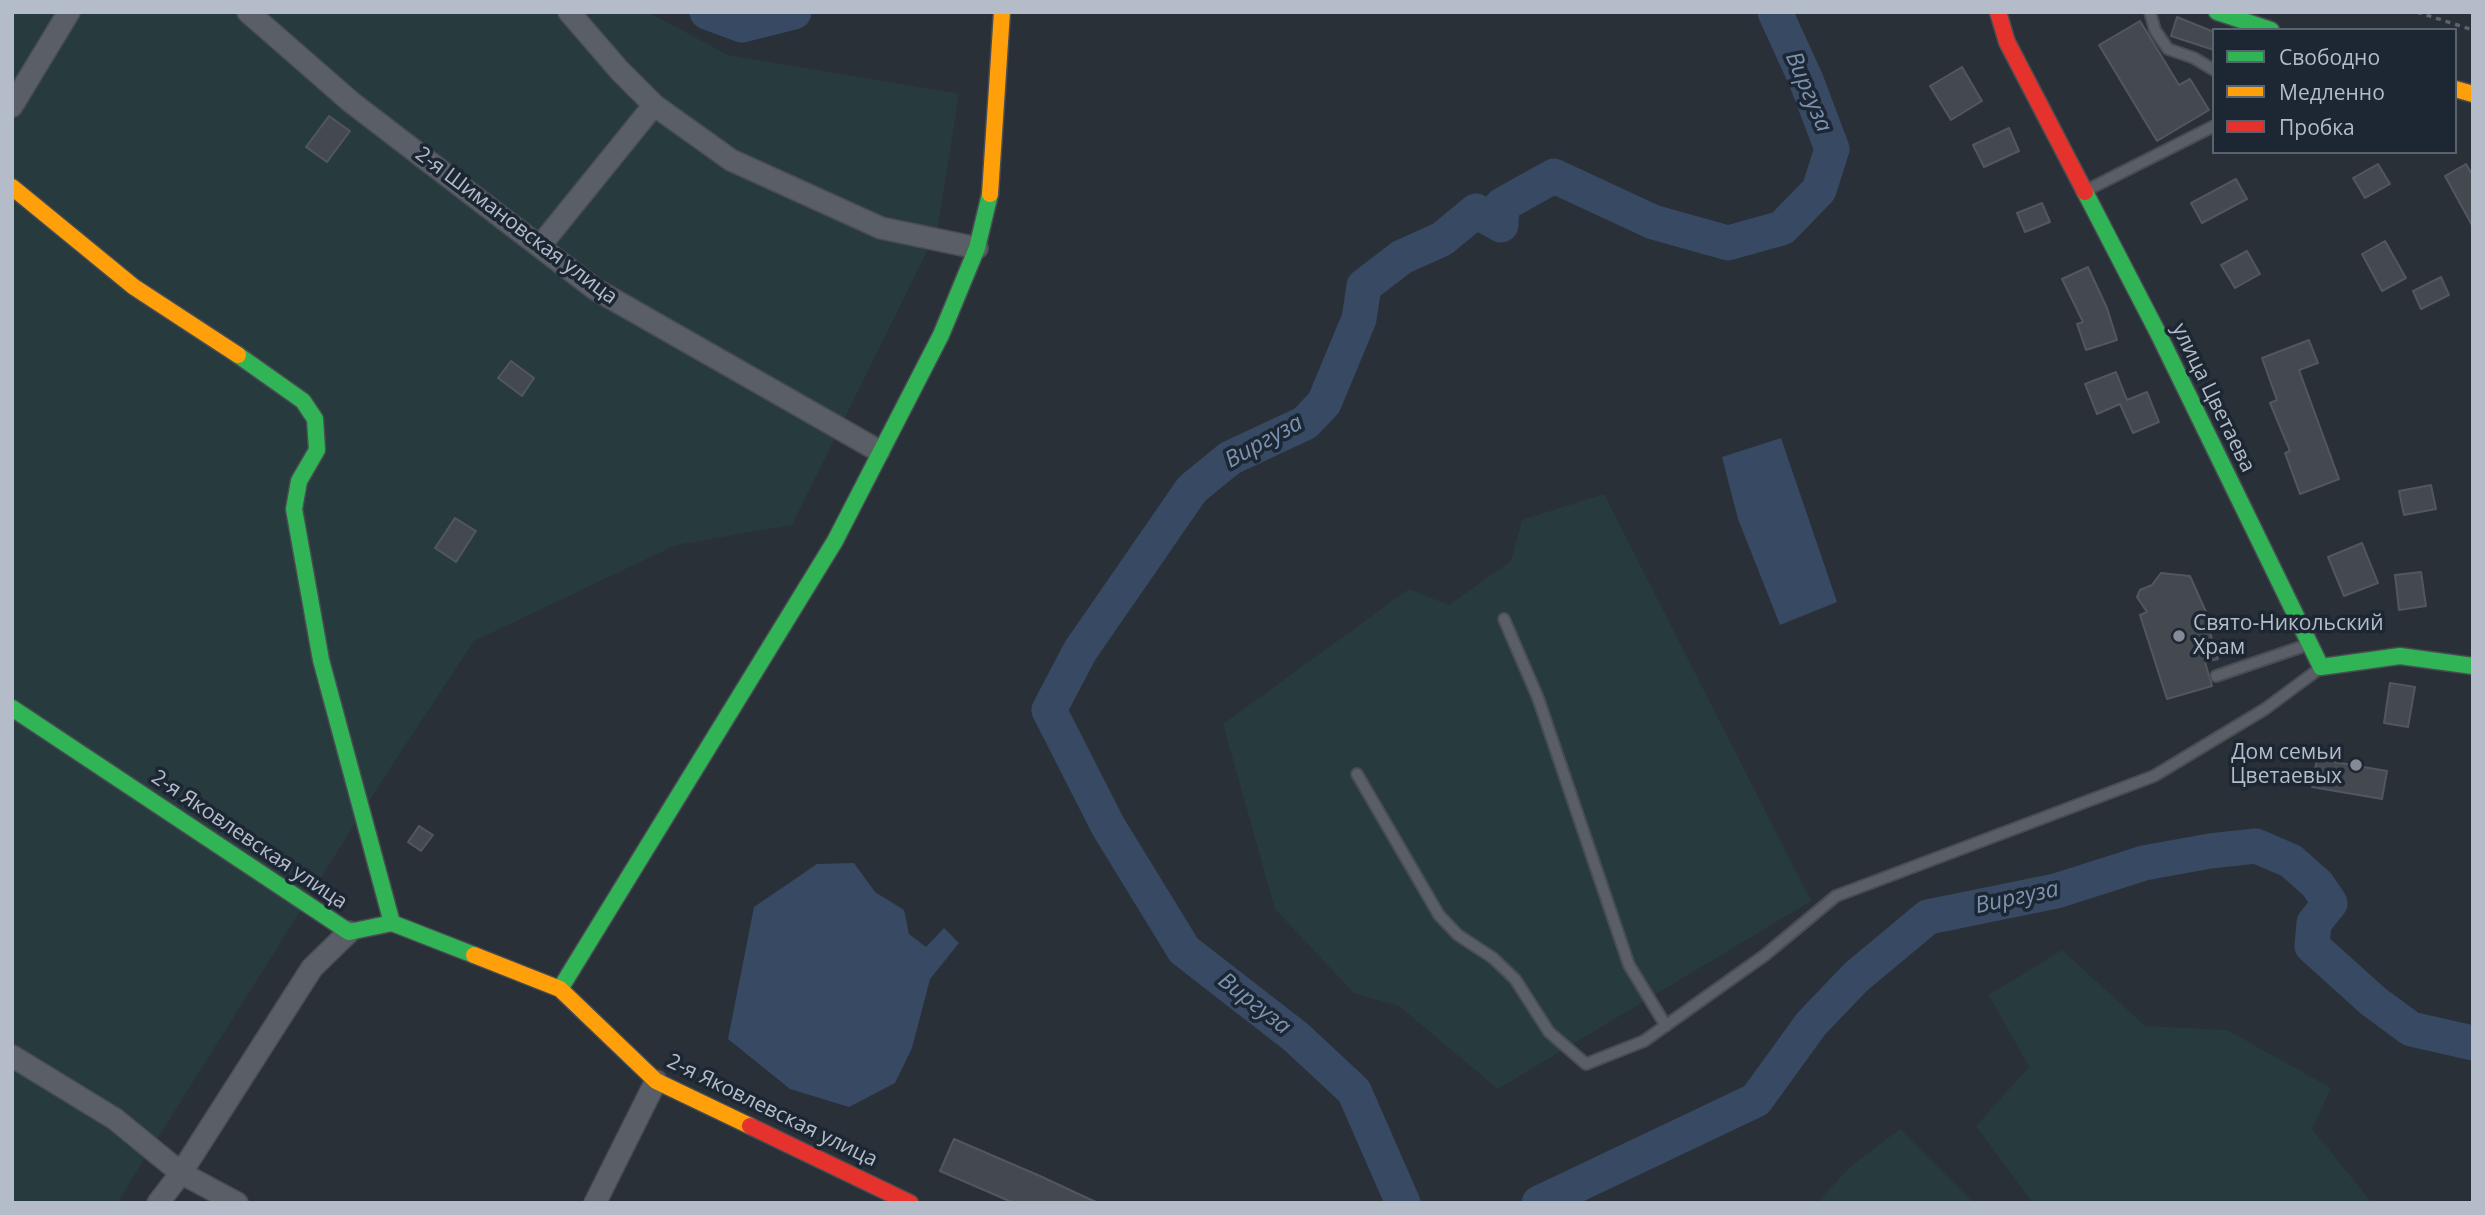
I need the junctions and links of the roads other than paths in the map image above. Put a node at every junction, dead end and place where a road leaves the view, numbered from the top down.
1 (69, 12) edge
2 (248, 12) edge
3 (569, 12) edge
4 (1002, 12) edge
5 (1998, 12) edge
6 (2150, 12) edge
7 (2217, 12) edge
8 (2266, 28) edge
9 (2212, 69) edge
10 (654, 105) junction
11 (12, 106) edge
12 (2212, 127) edge
13 (12, 187) edge
14 (2085, 192) junction
15 (540, 246) junction
16 (977, 248) junction
17 (879, 451) junction
18 (1504, 619) dead end
19 (2310, 644) junction
20 (2473, 666) edge
21 (2321, 667) junction
22 (2216, 676) dead end
23 (12, 708) edge
24 (1357, 774) dead end
25 (392, 923) junction
26 (349, 932) junction
27 (560, 989) junction
28 (1666, 1026) junction
29 (12, 1056) edge
30 (656, 1081) junction
31 (181, 1173) junction
32 (158, 1203) edge
33 (237, 1203) edge
34 (595, 1203) edge
35 (910, 1203) edge

1 - 11 street
2 - 15 street, 2-я Шимановская улица
3 - 10 street
4 - 16 street
5 - 14 street, улица Цветаева
6 - 9 lane
7 - 8 street
10 - 15 street
10 - 16 street
12 - 14 lane
13 - 25 street
14 - 19 street, улица Цветаева
15 - 17 street, 2-я Шимановская улица
16 - 17 street
17 - 27 street
18 - 28 lane
19 - 21 street, улица Цветаева
19 - 22 lane
20 - 21 street
21 - 28 lane
23 - 26 street, 2-я Яковлевская улица
24 - 28 lane
25 - 26 street, 2-я Яковлевская улица
25 - 27 street, 2-я Яковлевская улица
26 - 31 street
27 - 30 street, 2-я Яковлевская улица
29 - 31 street
30 - 34 street
30 - 35 street, 2-я Яковлевская улица
31 - 32 street
31 - 33 street

